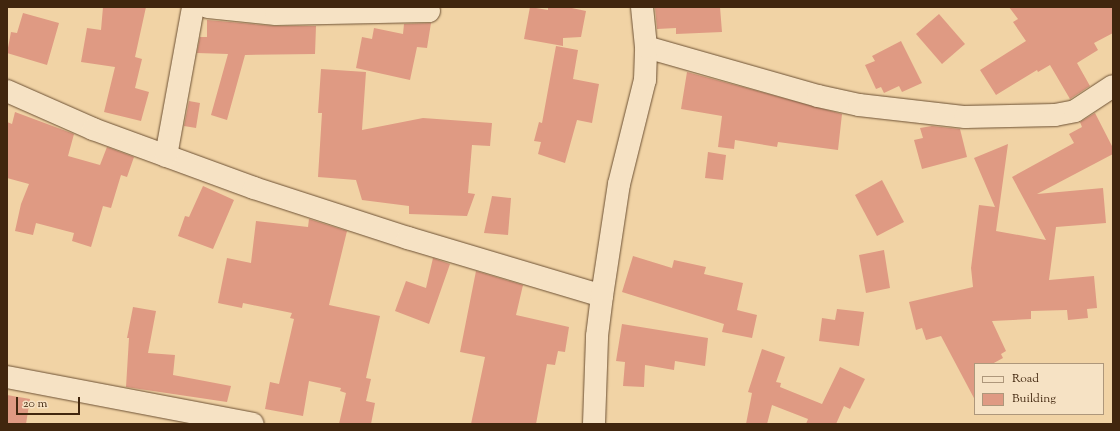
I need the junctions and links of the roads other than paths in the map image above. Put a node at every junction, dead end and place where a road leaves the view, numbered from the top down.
1 (194, 7) edge
2 (208, 7) edge
3 (642, 7) edge
4 (429, 12) dead end
5 (646, 47) junction
6 (1113, 86) edge
7 (7, 91) edge
8 (166, 156) junction
9 (602, 296) junction
10 (7, 377) edge
11 (253, 424) edge
12 (594, 424) edge

1 - 8 street
2 - 4 street
3 - 5 street
5 - 6 street
5 - 9 street
7 - 8 street
8 - 9 street
9 - 12 street
10 - 11 street

